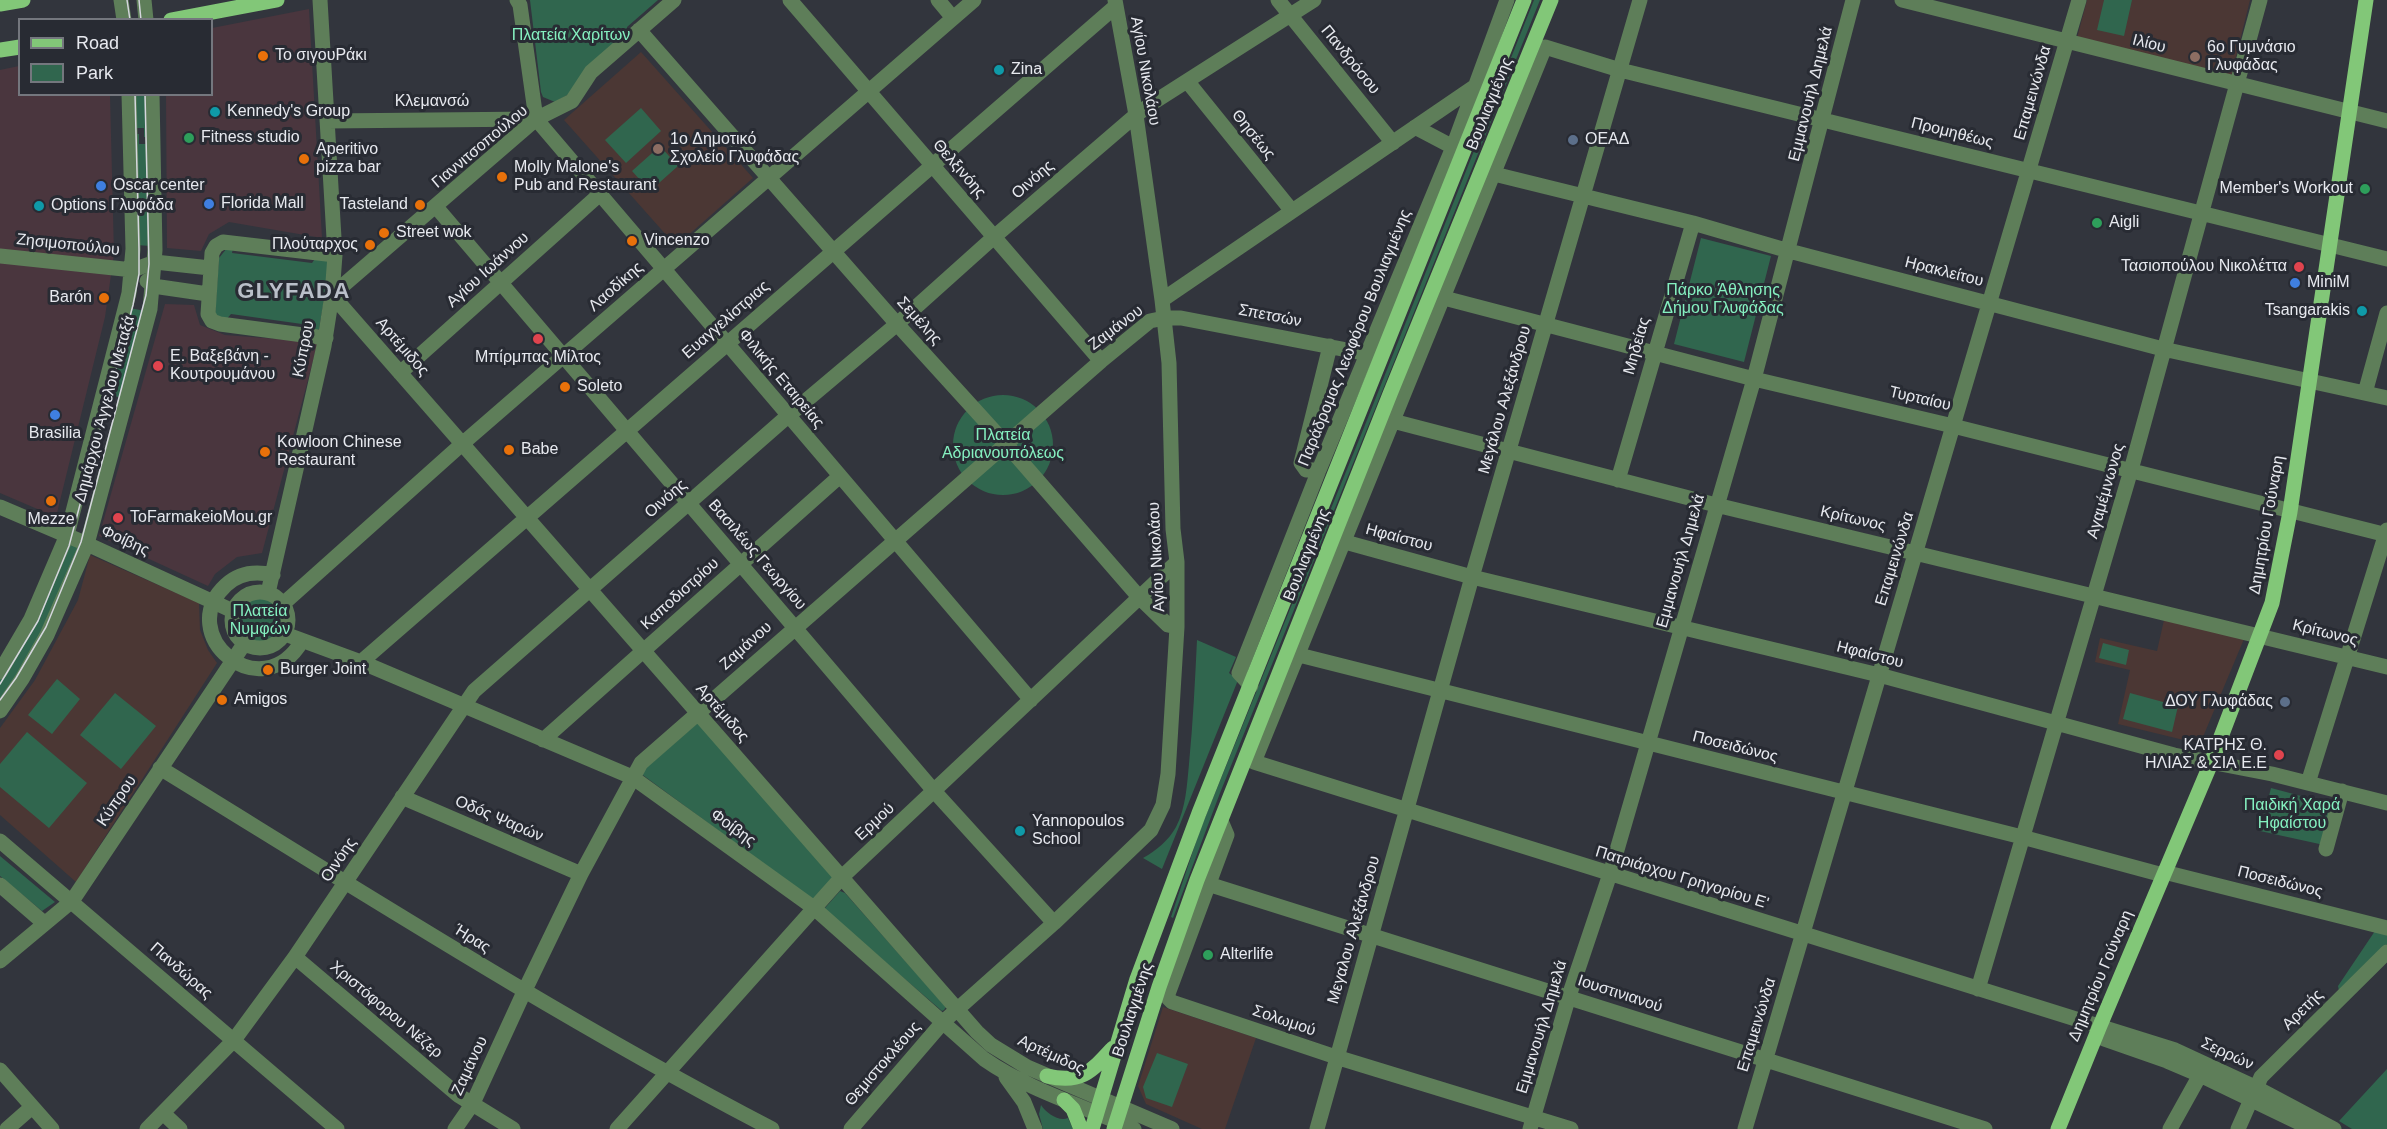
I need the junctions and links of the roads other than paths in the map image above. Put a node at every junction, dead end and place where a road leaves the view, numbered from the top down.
1 (23, 0) edge
2 (121, 0) edge
3 (144, 0) edge
4 (276, 0) edge
5 (320, 0) edge
6 (517, 0) edge
7 (674, 0) edge
8 (790, 0) edge
9 (938, 0) edge
10 (974, 0) edge
11 (1278, 0) edge
12 (1314, 0) edge
13 (1507, 0) edge
14 (1524, 0) edge
15 (1551, 0) edge
16 (1640, 0) edge
17 (1853, 0) edge
18 (1902, 0) edge
19 (2079, 0) edge
20 (2260, 0) edge
21 (2367, 0) edge
22 (1115, 3) edge
23 (0, 4) edge
24 (1291, 15) junction
25 (124, 18) edge
26 (146, 18) edge
27 (182, 18) edge
28 (954, 18) junction
29 (639, 30) junction
30 (2067, 42) junction
31 (18, 47) edge
32 (0, 50) edge
33 (1620, 70) junction
34 (1187, 81) junction
35 (2239, 85) junction
36 (1477, 86) junction
37 (869, 91) junction
38 (129, 96) edge
39 (152, 96) edge
40 (2350, 112) junction
41 (1136, 115) junction
42 (536, 119) junction
43 (327, 120) junction
44 (1823, 120) junction
45 (2387, 121) edge
46 (1415, 128) junction
47 (1393, 142) junction
48 (1453, 147) junction
49 (932, 165) junction
50 (2029, 171) junction
51 (1494, 174) junction
52 (769, 178) junction
53 (600, 194) junction
54 (1584, 195) junction
55 (436, 208) junction
56 (1292, 211) junction
57 (2202, 213) junction
58 (1693, 223) junction
59 (994, 237) junction
60 (2331, 245) junction
61 (834, 251) junction
62 (1789, 251) junction
63 (334, 255) junction
64 (0, 256) edge
65 (2387, 259) edge
66 (155, 262) junction
67 (210, 268) junction
68 (664, 269) junction
69 (133, 270) junction
70 (502, 284) junction
71 (153, 286) junction
72 (208, 294) junction
73 (332, 296) junction
74 (1444, 298) junction
75 (1162, 300) junction
76 (1990, 303) junction
77 (2387, 313) edge
78 (1164, 318) junction
79 (897, 324) junction
80 (1545, 326) junction
81 (326, 338) junction
82 (727, 343) junction
83 (1330, 346) junction
84 (2163, 349) junction
85 (1654, 352) junction
86 (1368, 354) junction
87 (563, 356) junction
88 (1101, 361) junction
89 (400, 373) junction
90 (1754, 379) junction
91 (2309, 382) junction
92 (2365, 393) junction
93 (1359, 397) junction
94 (2387, 398) edge
95 (789, 415) junction
96 (1387, 419) junction
97 (1953, 426) junction
98 (627, 430) junction
99 (462, 444) junction
100 (1006, 444) junction
101 (1508, 451) junction
102 (1319, 470) junction
103 (2131, 470) junction
104 (840, 476) junction
105 (1618, 480) junction
106 (1357, 495) junction
107 (688, 503) junction
108 (1716, 505) junction
109 (0, 507) edge
110 (2290, 510) junction
111 (527, 518) junction
112 (2386, 533) edge
113 (67, 535) junction
114 (895, 540) junction
115 (1344, 543) junction
116 (87, 544) junction
117 (1916, 553) junction
118 (1178, 562) junction
119 (741, 564) junction
120 (273, 574) junction
121 (1472, 577) junction
122 (590, 589) junction
123 (268, 593) junction
124 (1139, 597) junction
125 (2093, 597) junction
126 (213, 602) junction
127 (283, 604) junction
128 (233, 611) junction
129 (795, 627) junction
130 (1177, 627) junction
131 (1681, 627) junction
132 (285, 634) junction
133 (1301, 634) junction
134 (2260, 636) junction
135 (302, 641) junction
136 (244, 644) junction
137 (643, 651) junction
138 (1299, 655) junction
139 (2348, 658) junction
140 (232, 661) junction
141 (361, 662) junction
142 (2387, 667) edge
143 (0, 672) edge
144 (1879, 675) junction
145 (1251, 686) junction
146 (1441, 692) junction
147 (1031, 700) junction
148 (464, 706) junction
149 (0, 711) edge
150 (698, 713) junction
151 (2056, 722) junction
152 (543, 740) junction
153 (1647, 743) junction
154 (2211, 763) junction
155 (160, 768) junction
156 (632, 777) junction
157 (2308, 783) junction
158 (934, 791) junction
159 (1845, 792) junction
160 (2342, 792) junction
161 (402, 797) junction
162 (2387, 802) edge
163 (1407, 810) junction
164 (1221, 821) junction
165 (2022, 837) junction
166 (0, 841) edge
167 (2326, 849) dead end
168 (581, 873) junction
169 (2163, 873) junction
170 (1610, 874) junction
171 (842, 877) junction
172 (346, 882) junction
173 (1208, 884) junction
174 (0, 885) edge
175 (72, 901) junction
176 (814, 908) junction
177 (44, 923) junction
178 (1054, 923) junction
179 (2387, 928) edge
180 (1803, 934) junction
181 (1371, 936) junction
182 (2387, 952) edge
183 (295, 957) junction
184 (0, 961) edge
185 (1178, 965) junction
186 (1159, 987) junction
187 (1978, 989) junction
188 (524, 992) junction
189 (1569, 996) junction
190 (957, 1009) junction
191 (942, 1022) junction
192 (2097, 1032) junction
193 (234, 1040) junction
194 (1115, 1046) junction
195 (1336, 1058) junction
196 (1765, 1060) junction
197 (0, 1070) edge
198 (1001, 1071) junction
199 (666, 1074) junction
200 (2200, 1075) junction
201 (1047, 1076) junction
202 (2253, 1093) junction
203 (1059, 1098) junction
204 (1100, 1098) junction
205 (473, 1103) junction
206 (1120, 1106) junction
207 (32, 1107) junction
208 (1096, 1113) junction
209 (164, 1114) junction
210 (1030, 1114) junction
211 (1532, 1123) edge
212 (1115, 1125) edge
213 (2331, 1128) edge
214 (7, 1129) edge
215 (52, 1129) edge
216 (147, 1129) edge
217 (180, 1129) edge
218 (337, 1129) edge
219 (455, 1129) edge
220 (513, 1129) edge
221 (617, 1129) edge
222 (772, 1129) edge
223 (851, 1129) edge
224 (1035, 1129) edge
225 (1081, 1129) edge
226 (1092, 1129) edge
227 (1134, 1129) edge
228 (1172, 1129) edge
229 (1317, 1129) edge
230 (1571, 1129) edge
231 (1745, 1129) edge
232 (1985, 1129) edge
233 (2058, 1129) edge
234 (2170, 1129) edge
235 (2238, 1129) edge
236 (2312, 1129) edge

1 - 23 main road
2 - 25 street
3 - 26 street
4 - 27 main road
5 - 43 street, Κύπρου
6 - 42 street
7 - 29 street, Γιαννιτσοπούλου
8 - 37 street, Θελξινόης
9 - 28 street
10 - 28 street, Λαοδίκης
11 - 24 street, Πανδρόσου
12 - 24 street, Οινόης
13 - 36 street, Παράδρομος Λεωφόρου Βουλιαγμένης
14 - 93 main road, Βουλιαγμένης
15 - 96 main road, Βουλιαγμένης
16 - 33 street, Μεγάλου Αλεξάνδρου
17 - 44 street, Εμμανουήλ Δημελά
18 - 30 street, Ιλίου
19 - 30 street, Επαμεινώνδα
20 - 35 street, Αγαμέμνωνος
21 - 40 main road, Δημητρίου Γούναρη
22 - 41 street, Αγίου Νικολάου
22 - 49 street, Ευαγγελίστριας
24 - 34 street, Οινόης
24 - 47 street, Πανδρόσου
28 - 37 street, Λαοδίκης
29 - 42 street, Γιαννιτσοπούλου
29 - 52 street, Σεμέλης
30 - 35 street, Ιλίου
30 - 50 street, Επαμεινώνδα
31 - 32 main road
33 - 44 street, Προμηθέως
33 - 51 street, Προμηθέως
33 - 54 street, Μεγάλου Αλεξάνδρου
34 - 41 street, Οινόης
34 - 56 street, Θησέως
35 - 40 street, Ιλίου
35 - 57 street, Αγαμέμνωνος
36 - 46 street, Ζαμάνου
36 - 48 street, Παράδρομος Λεωφόρου Βουλιαγμένης
37 - 49 street, Θελξινόης
37 - 52 street, Λαοδίκης
38 - 69 street, Δημάρχου Άγγελου Μεταξά
39 - 66 street, Δημάρχου Άγγελου Μεταξά
40 - 45 street, Ιλίου
40 - 60 main road, Δημητρίου Γούναρη
41 - 59 street, Οινόης
41 - 75 street, Αγίου Νικολάου
42 - 43 street, Κλεμανσώ
42 - 53 street, Φιλικής Εταιρείας
42 - 55 street, Γιαννιτσοπούλου
43 - 63 street, Κύπρου
44 - 50 street, Προμηθέως
44 - 62 street, Εμμανουήλ Δημελά
46 - 47 street, Ζαμάνου
46 - 48 street
47 - 56 street, Ζαμάνου
48 - 86 street, Παράδρομος Λεωφόρου Βουλιαγμένης
49 - 59 street, Θελξινόης
49 - 61 street, Ευαγγελίστριας
50 - 57 street, Προμηθέως
50 - 76 street, Επαμεινώνδα
51 - 54 street, Ηρακλείτου
51 - 74 street
52 - 61 street, Σεμέλης
52 - 68 street, Λαοδίκης
53 - 68 street, Φιλικής Εταιρείας
53 - 70 street, Αγίου Ιωάννου
54 - 58 street, Ηρακλείτου
54 - 80 street, Μεγάλου Αλεξάνδρου
55 - 70 street, Βασιλέως Γεωργίου
55 - 73 street, Γιαννιτσοπούλου
56 - 75 street, Ζαμάνου
57 - 60 street, Προμηθέως
57 - 84 street, Αγαμέμνωνος
58 - 62 street, Ηρακλείτου
58 - 85 street, Μηδείας
59 - 79 street, Οινόης
59 - 88 street, Θελξινόης
60 - 65 street, Προμηθέως
60 - 91 main road, Δημητρίου Γούναρη
61 - 79 street, Σεμέλης
61 - 82 street, Ευαγγελίστριας
62 - 76 street, Ηρακλείτου
62 - 90 street, Εμμανουήλ Δημελά
63 - 67 street
63 - 73 street, Κύπρου
64 - 69 street, Ζησιμοπούλου
66 - 67 street, Ζησιμοπούλου
66 - 69 street, Ζησιμοπούλου
66 - 71 street, Δημάρχου Άγγελου Μεταξά
67 - 72 street
68 - 82 street, Φιλικής Εταιρείας
68 - 87 street, Λαοδίκης
69 - 71 street, Ζησιμοπούλου
69 - 113 street, Δημάρχου Άγγελου Μεταξά
70 - 87 street, Βασιλέως Γεωργίου
70 - 89 street, Αγίου Ιωάννου
71 - 72 street
71 - 116 street, Δημάρχου Άγγελου Μεταξά
72 - 81 street
73 - 81 street, Κύπρου
73 - 89 street, Αρτέμιδος
74 - 80 street, Τυρταίου
74 - 96 street
75 - 78 street, Αγίου Νικολάου
76 - 84 street, Ηρακλείτου
76 - 97 street, Επαμεινώνδα
77 - 92 street
78 - 83 street, Σπετσών
78 - 88 street, Ζαμάνου
78 - 118 street, Αγίου Νικολάου
79 - 95 street, Οινόης
79 - 100 street, Σεμέλης
80 - 85 street, Τυρταίου
80 - 101 street, Μεγάλου Αλεξάνδρου
81 - 120 street, Κύπρου
82 - 95 street, Φιλικής Εταιρείας
82 - 98 street, Ευαγγελίστριας
83 - 86 street, Σπετσών
83 - 102 street
84 - 91 street, Ηρακλείτου
84 - 103 street, Αγαμέμνωνος
85 - 90 street, Τυρταίου
85 - 105 street, Μηδείας
86 - 93 street, Παράδρομος Λεωφόρου Βουλιαγμένης
87 - 98 street, Βασιλέως Γεωργίου
87 - 99 street, Λαοδίκης
88 - 100 street, Ζαμάνου
89 - 99 street, Αρτέμιδος
90 - 97 street, Τυρταίου
90 - 108 street, Εμμανουήλ Δημελά
91 - 92 street, Ηρακλείτου
91 - 110 main road, Δημητρίου Γούναρη
92 - 94 street, Ηρακλείτου
93 - 102 street, Παράδρομος Λεωφόρου Βουλιαγμένης
93 - 145 main road, Βουλιαγμένης
95 - 104 street, Φιλικής Εταιρείας
95 - 107 street, Οινόης
96 - 101 street, Κρίτωνος
96 - 106 main road, Βουλιαγμένης
97 - 103 street, Τυρταίου
97 - 117 street, Επαμεινώνδα
98 - 107 street, Βασιλέως Γεωργίου
98 - 111 street, Ευαγγελίστριας
99 - 111 street, Αρτέμιδος
99 - 127 street, Λαοδίκης
100 - 114 street, Ζαμάνου
100 - 124 street, Σεμέλης
101 - 105 street, Κρίτωνος
101 - 121 street, Μεγάλου Αλεξάνδρου
102 - 145 street, Παράδρομος Λεωφόρου Βουλιαγμένης
103 - 110 street, Τυρταίου
103 - 125 street, Αγαμέμνωνος
104 - 114 street, Φιλικής Εταιρείας
104 - 119 street, Καποδιστρίου
105 - 108 street, Κρίτωνος
106 - 115 street
106 - 133 main road, Βουλιαγμένης
107 - 119 street, Βασιλέως Γεωργίου
107 - 122 street, Οινόης
108 - 117 street, Κρίτωνος
108 - 131 street, Εμμανουήλ Δημελά
109 - 113 street, Φοίβης
110 - 112 street, Τυρταίου
110 - 134 main road, Δημητρίου Γούναρη
111 - 122 street, Αρτέμιδος
111 - 141 street, Ευαγγελίστριας
112 - 139 street
113 - 116 street, Φοίβης
113 - 143 street, Δημάρχου Άγγελου Μεταξά
114 - 129 street, Ζαμάνου
114 - 147 street, Φιλικής Εταιρείας
115 - 121 street, Ηφαίστου
115 - 133 street
116 - 126 street, Φοίβης
116 - 149 street, Δημάρχου Άγγελου Μεταξά
117 - 125 street, Κρίτωνος
117 - 144 street, Επαμεινώνδα
118 - 124 street, Ερμού
118 - 130 street, Αγίου Νικολάου
119 - 129 street, Βασιλέως Γεωργίου
119 - 137 street, Καποδιστρίου
120 - 123 street, Κύπρου
120 - 126 street
121 - 131 street, Ηφαίστου
121 - 146 street, Μεγάλου Αλεξάνδρου
122 - 137 street, Αρτέμιδος
122 - 148 street, Οινόης
123 - 127 street
123 - 128 street
124 - 130 street, Σεμέλης
124 - 147 street, Ερμού
125 - 134 street, Κρίτωνος
125 - 151 street, Αγαμέμνωνος
126 - 128 street, Φοίβης
126 - 140 street
127 - 132 street
128 - 136 street
129 - 150 street, Ζαμάνου
129 - 158 street, Βασιλέως Γεωργίου
130 - 178 street, Αγίου Νικολάου
131 - 144 street, Ηφαίστου
131 - 153 street, Εμμανουήλ Δημελά
132 - 135 street, Φοίβης
132 - 136 street
133 - 138 street
133 - 164 main road, Βουλιαγμένης
134 - 139 street, Κρίτωνος
134 - 154 main road, Δημητρίου Γούναρη
135 - 140 street
135 - 141 street, Φοίβης
136 - 140 street, Κύπρου
137 - 150 street, Αρτέμιδος
137 - 152 street, Καποδιστρίου
138 - 146 street, Ποσειδώνος
138 - 163 street, Πατριάρχου Γρηγορίου E'
139 - 142 street, Κρίτωνος
139 - 157 street
140 - 155 street, Κύπρου
141 - 148 street, Φοίβης
144 - 151 street, Ηφαίστου
144 - 159 street, Επαμεινώνδα
145 - 194 main road, Βουλιαγμένης
146 - 153 street, Ποσειδώνος
146 - 163 street, Μεγάλου Αλεξάνδρου
147 - 158 street, Ερμού
148 - 152 street, Φοίβης
148 - 161 street, Οινόης
150 - 156 street, Ζαμάνου
150 - 171 street, Αρτέμιδος
151 - 154 street, Ηφαίστου
151 - 165 street, Αγαμέμνωνος
152 - 156 street, Φοίβης
153 - 159 street, Ποσειδώνος
153 - 170 street, Εμμανουήλ Δημελά
154 - 157 street, Ηφαίστου
154 - 169 main road, Δημητρίου Γούναρη
155 - 172 street, Ήρας
155 - 175 street, Κύπρου
156 - 168 street, Ζαμάνου
156 - 176 street, Φοίβης
157 - 160 street, Ηφαίστου
158 - 171 street, Ερμού
158 - 178 street, Βασιλέως Γεωργίου
159 - 165 street, Ποσειδώνος
159 - 180 street, Επαμεινώνδα
160 - 162 street, Ηφαίστου
160 - 167 street
161 - 168 street, Οδóς Ψαρών
161 - 172 street, Οινόης
163 - 170 street, Πατριάρχου Γρηγορίου E'
163 - 181 street, Μεγαλου Αλεξάνδρου
164 - 173 street, Σολωμού
164 - 186 main road, Βουλιαγμένης
165 - 169 street, Ποσειδώνος
165 - 187 street, Αγαμέμνωνος
166 - 175 street, Πανδώρας
168 - 188 street, Ζαμάνου
169 - 179 street, Ποσειδώνος
169 - 192 main road, Δημητρίου Γούναρη
170 - 180 street, Πατριάρχου Γρηγορίου E'
170 - 189 street, Εμμανουήλ Δημελά
171 - 176 street, Ερμού
171 - 190 street, Αρτέμιδος
172 - 183 street, Οινόης
172 - 188 street, Ήρας
173 - 181 street, Ιουστινιανού
173 - 185 street, Σολωμού
174 - 177 street
175 - 177 street, Κύπρου
175 - 193 street, Πανδώρας
176 - 191 street, Φοίβης
176 - 199 street, Ερμού
177 - 184 street, Κύπρου
178 - 190 street, Αγίου Νικολάου
180 - 187 street, Πατριάρχου Γρηγορίου E'
180 - 196 street, Επαμεινώνδα
181 - 189 street, Ιουστινιανού
181 - 195 street, Μεγαλου Αλεξάνδρου
182 - 202 street, Αρετής
183 - 193 street, Οινόης
183 - 205 street, Χριστόφορου Νέζερ
185 - 186 main road
185 - 195 street, Σολωμού
186 - 206 main road, Βουλιαγμένης
187 - 192 street, Πατριάρχου Γρηγορίου E'
188 - 199 street, Ήρας
188 - 205 street, Ζαμάνου
189 - 196 street, Ιουστινιανού
189 - 211 street, Εμμανουήλ Δημελά
190 - 191 street, Αγίου Νικολάου
190 - 201 street, Αρτέμιδος
191 - 198 street, Φοίβης
191 - 223 street, Θεμιστοκλέους
192 - 200 street, Σερρών
192 - 202 street, Σερρών
192 - 233 main road, Δημητρίου Γούναρη
193 - 209 street, Οινόης
193 - 218 street, Πανδώρας
194 - 201 main road
194 - 204 main road, Βουλιαγμένης
195 - 211 street, Σολωμού
195 - 229 street, Μεγαλου Αλεξάνδρου
196 - 231 street, Επαμεινώνδα
196 - 232 street, Ιουστινιανού
197 - 207 street
198 - 203 street, Φοίβης
198 - 210 street
199 - 221 street, Ερμού
199 - 222 street, Ήρας
200 - 202 street, Σερρών
200 - 234 street
201 - 204 street, Αρτέμιδος
202 - 213 street, Σερρών
202 - 235 street, Αρετής
202 - 236 street, Σερρών
203 - 208 street, Φοίβης
203 - 210 street
203 - 225 main road
204 - 206 street, Αρτέμιδος
204 - 208 main road, Βουλιαγμένης
205 - 219 street, Ζαμάνου
205 - 220 street, Χριστόφορου Νέζερ
206 - 212 main road, Βουλιαγμένης
206 - 228 street, Αρτέμιδος
207 - 214 street
207 - 215 street
208 - 212 street, Φοίβης
208 - 226 main road, Βουλιαγμένης
209 - 216 street, Οινόης
209 - 217 street
210 - 224 street
211 - 230 street, Σολωμού
212 - 227 street, Φοίβης

